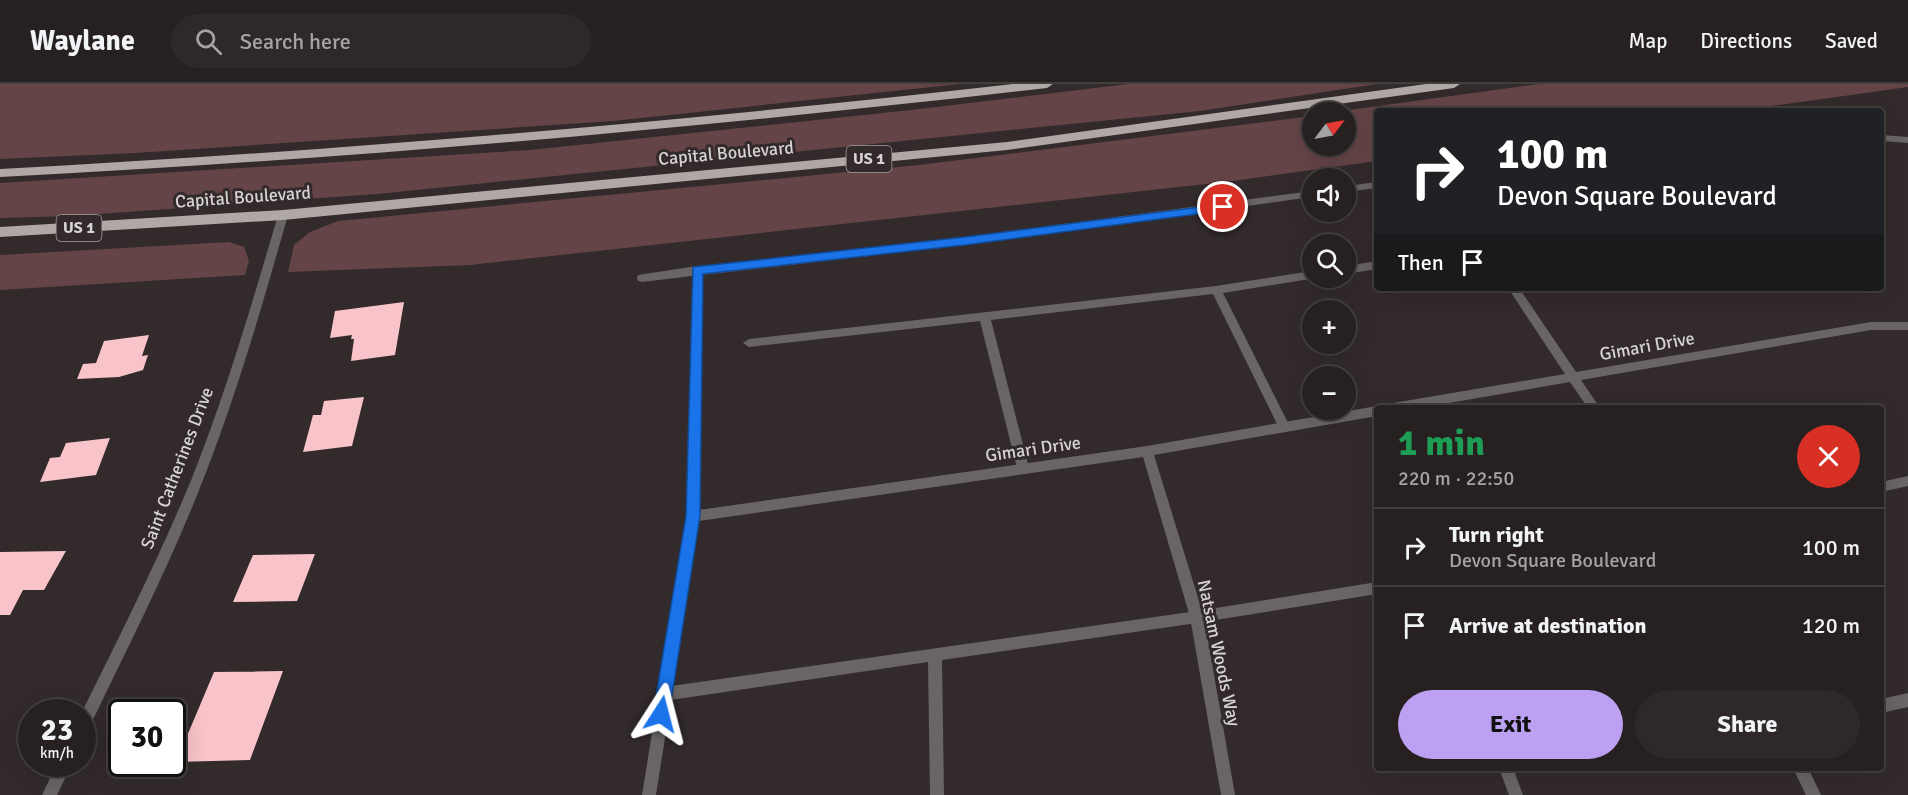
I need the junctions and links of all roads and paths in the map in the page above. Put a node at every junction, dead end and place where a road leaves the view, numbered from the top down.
1 (1047, 84) edge
2 (1454, 84) edge
3 (1884, 138) edge
4 (1908, 140) edge
5 (0, 173) edge
6 (1374, 185) edge
7 (1356, 188) edge
8 (1302, 195) edge
9 (283, 214) junction
10 (0, 232) edge
11 (1374, 265) edge
12 (1356, 268) edge
13 (697, 270) junction
14 (1302, 277) edge
15 (642, 278) dead end
16 (1216, 290) junction
17 (1515, 291) edge
18 (985, 318) junction
19 (1908, 326) edge
20 (749, 343) dead end
21 (1572, 377) junction
22 (1411, 405) edge
23 (1592, 405) edge
24 (1374, 412) edge
25 (1284, 427) junction
26 (1147, 451) junction
27 (1023, 468) junction
28 (1908, 481) edge
29 (1884, 486) edge
30 (693, 516) junction
31 (1374, 588) edge
32 (1197, 617) junction
33 (935, 654) junction
34 (664, 694) junction
35 (96, 699) edge
36 (1908, 700) edge
37 (1884, 705) edge
38 (1507, 771) edge
39 (1802, 771) edge
40 (58, 777) edge
41 (49, 795) edge
42 (649, 795) edge
43 (937, 795) edge
44 (1228, 795) edge
45 (1516, 795) edge
46 (1814, 795) edge

1 - 5 highway, Capital Boulevard
2 - 9 highway, Capital Boulevard / US 1
3 - 4 street
6 - 7 street
8 - 13 street
9 - 10 highway, Capital Boulevard / US 1
9 - 35 street, Saint Catherines Drive
11 - 12 street
13 - 15 street
13 - 30 street
14 - 16 street
16 - 18 street
16 - 25 street
17 - 21 street
18 - 20 street
18 - 27 street
19 - 21 street, Gimari Drive
21 - 22 street, Gimari Drive
21 - 23 street
24 - 25 street, Gimari Drive
25 - 26 street, Gimari Drive
26 - 27 street, Gimari Drive
26 - 32 street, Natsam Woods Way
27 - 30 street, Gimari Drive
28 - 29 street
30 - 34 street
31 - 32 street
32 - 33 street
32 - 44 street, Natsam Woods Way
33 - 34 street
33 - 43 street
34 - 42 street
36 - 37 street
38 - 45 street
39 - 46 street
40 - 41 street

